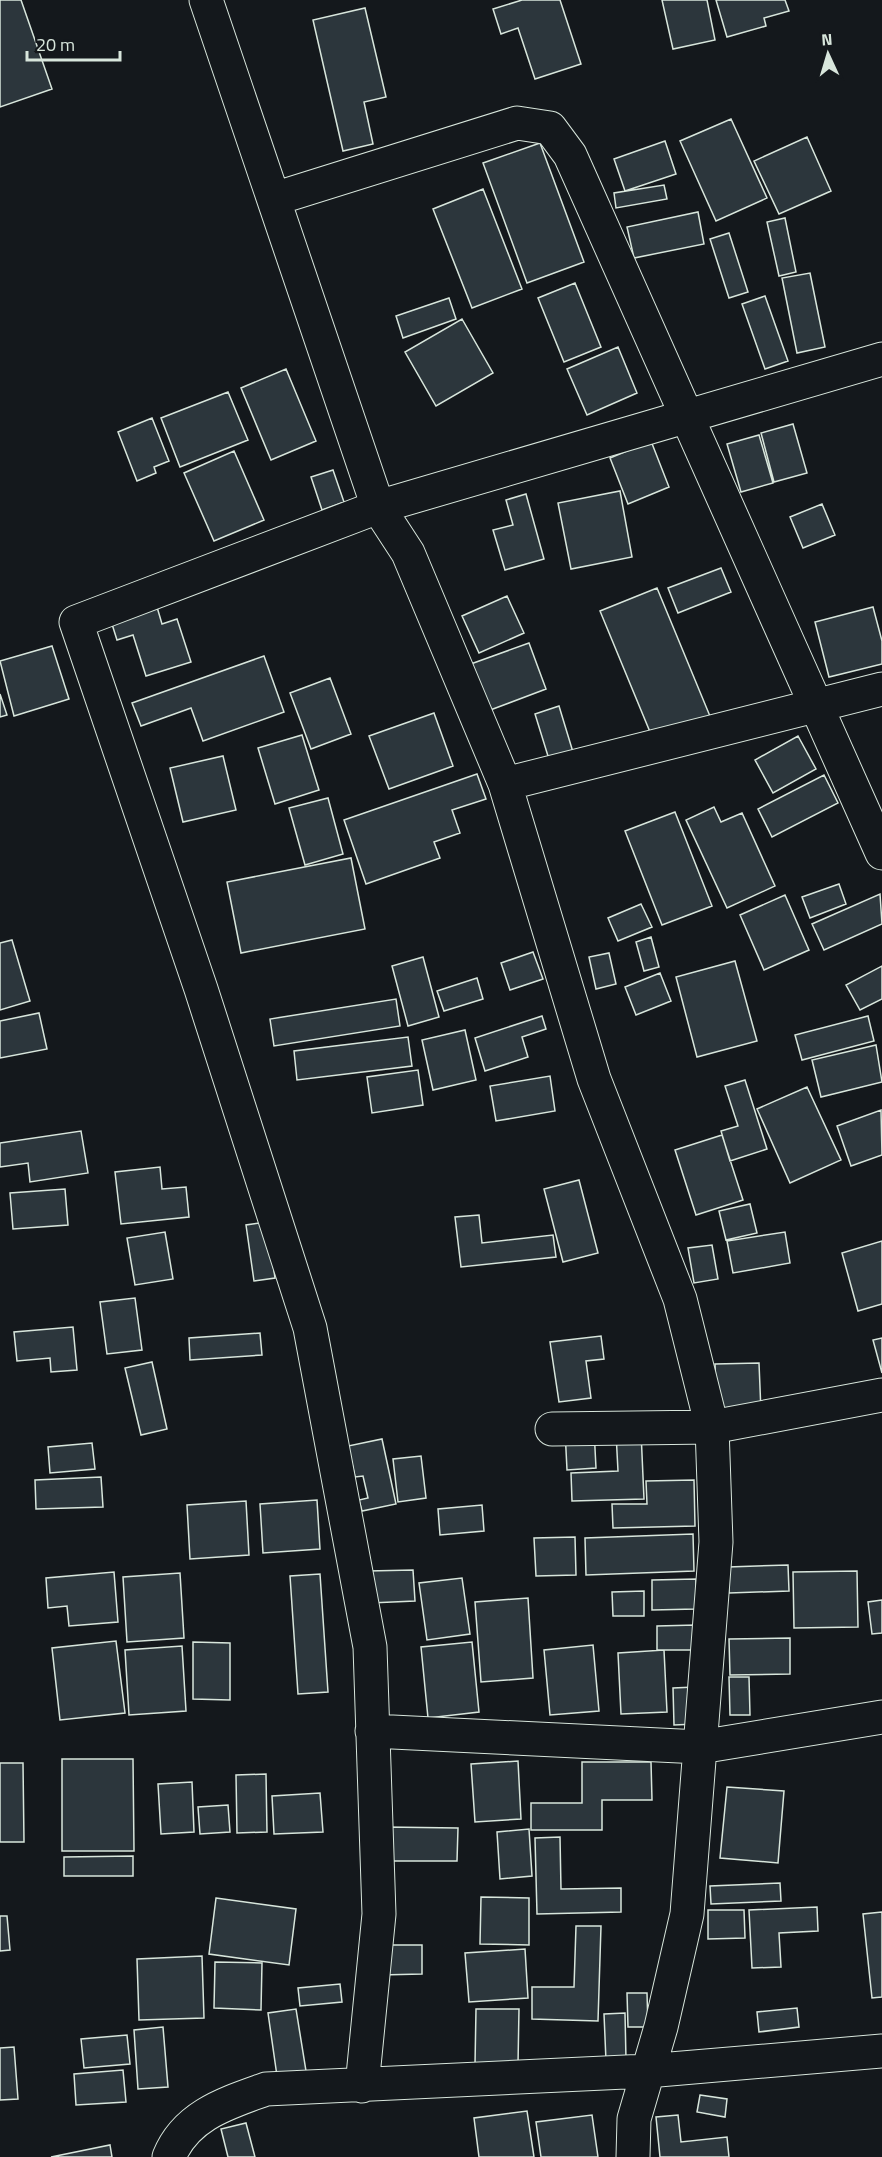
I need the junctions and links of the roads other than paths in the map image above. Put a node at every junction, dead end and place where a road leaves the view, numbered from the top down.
1 (206, 0) edge
2 (273, 199) junction
3 (882, 359) edge
4 (688, 415) junction
5 (378, 507) junction
6 (882, 689) edge
7 (816, 706) junction
8 (505, 784) junction
9 (882, 853) edge
10 (882, 1395) edge
11 (712, 1427) junction
12 (552, 1429) dead end
13 (882, 1717) edge
14 (372, 1731) junction
15 (700, 1748) junction
16 (882, 2051) edge
17 (647, 2071) junction
18 (362, 2086) junction
19 (169, 2157) edge
20 (633, 2157) edge

1 - 2 street
2 - 4 street
2 - 5 street
3 - 4 street
4 - 5 street
4 - 7 street
5 - 8 street
5 - 14 street
6 - 7 street
7 - 8 street
7 - 9 street
8 - 11 street
10 - 11 street
11 - 12 street
11 - 15 street
13 - 15 street
14 - 15 street
14 - 18 street
15 - 17 street
16 - 17 street
17 - 18 street
17 - 20 street
18 - 19 street

